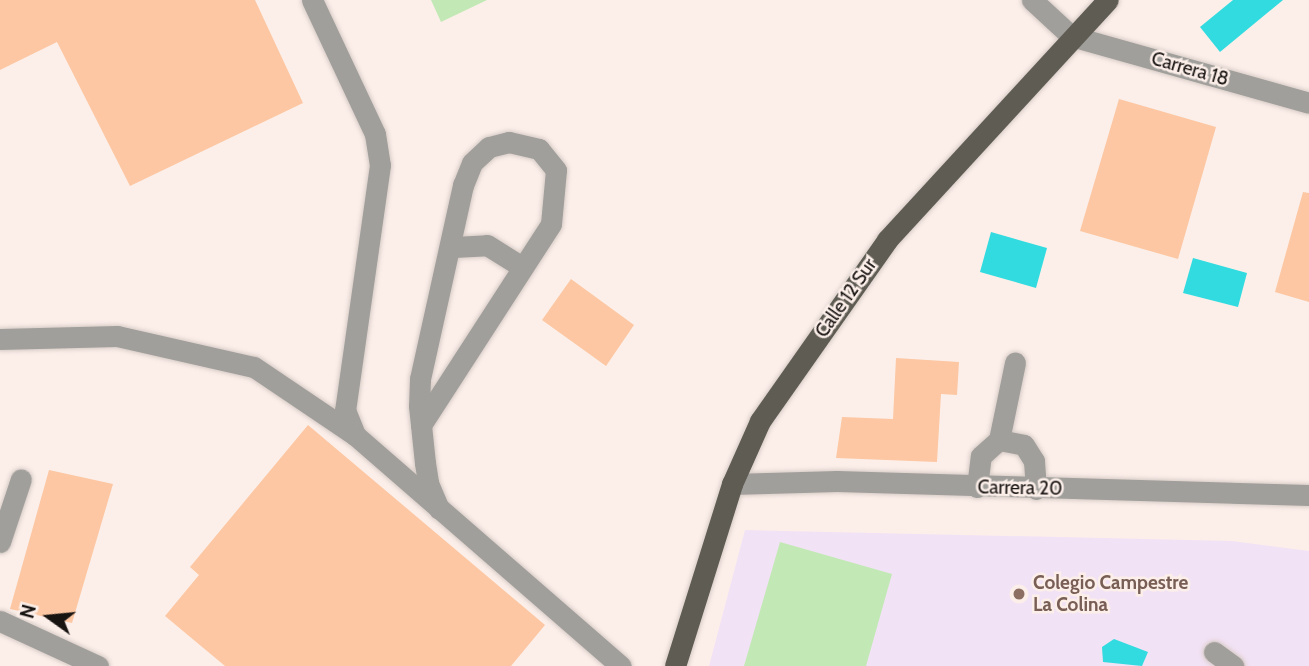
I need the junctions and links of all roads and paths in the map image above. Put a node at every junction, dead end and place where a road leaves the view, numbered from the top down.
1 (312, 0) edge
2 (1032, 0) edge
3 (1108, 0) edge
4 (1071, 36) junction
5 (1308, 102) edge
6 (454, 247) junction
7 (519, 265) junction
8 (0, 339) edge
9 (1015, 363) dead end
10 (421, 425) junction
11 (355, 435) junction
12 (999, 440) junction
13 (21, 479) dead end
14 (732, 484) junction
15 (977, 487) junction
16 (1036, 489) junction
17 (1309, 495) edge
18 (439, 509) junction
19 (0, 542) edge
20 (0, 621) edge
21 (1214, 652) dead end
22 (674, 662) edge
23 (98, 666) edge
24 (621, 666) edge
25 (1233, 666) edge

1 - 11 street
2 - 4 street
3 - 4 main road, Calle 12 Sur
4 - 5 street, Carrera 18
4 - 14 main road, Calle 12 Sur
6 - 7 street
6 - 7 street
6 - 10 street
7 - 10 street
8 - 11 street
9 - 12 street
10 - 18 street
11 - 18 street
12 - 15 street
12 - 16 street
13 - 19 street
14 - 15 street, Carrera 20
14 - 22 main road, Calle 12 Sur
15 - 16 street, Carrera 20
16 - 17 street, Carrera 20
18 - 24 street
20 - 23 street
21 - 25 street

